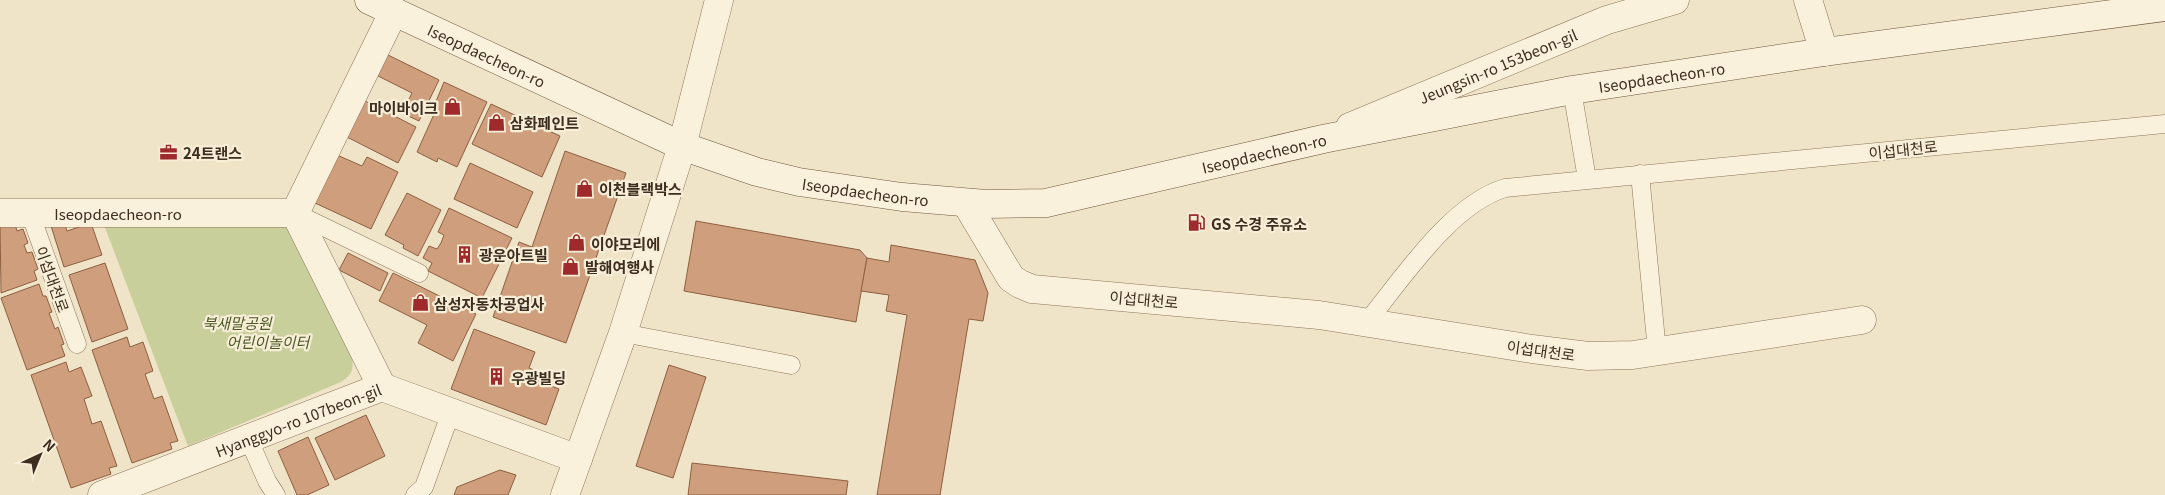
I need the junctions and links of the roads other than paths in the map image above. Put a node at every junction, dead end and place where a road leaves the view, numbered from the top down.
1 (370, 0) edge
2 (719, 0) edge
3 (1676, 0) edge
4 (1808, 0) edge
5 (2165, 7) edge
6 (394, 12) junction
7 (1824, 52) junction
8 (1572, 90) junction
9 (2165, 124) edge
10 (1323, 138) junction
11 (682, 146) junction
12 (1640, 174) junction
13 (1587, 179) junction
14 (966, 203) junction
15 (0, 213) edge
16 (30, 213) junction
17 (295, 213) junction
18 (419, 273) dead end
19 (1862, 320) dead end
20 (1367, 322) junction
21 (622, 333) junction
22 (77, 344) dead end
23 (1657, 351) junction
24 (791, 365) dead end
25 (382, 386) junction
26 (451, 412) junction
27 (248, 438) junction
28 (578, 459) junction
29 (102, 495) edge
30 (276, 495) edge
31 (415, 495) edge
32 (565, 495) edge

1 - 6 street, Iseopdaecheon-ro
2 - 11 street
3 - 10 street, Jeungsin-ro 153beon-gil
4 - 7 street
5 - 7 street, Iseopdaecheon-ro
6 - 11 street, Iseopdaecheon-ro
6 - 17 street
7 - 8 street, Iseopdaecheon-ro
8 - 10 street, Iseopdaecheon-ro
8 - 13 lane
9 - 12 lane, 이섭대천로
10 - 14 street, Iseopdaecheon-ro
11 - 14 street, Iseopdaecheon-ro
11 - 21 street
12 - 13 lane, 이섭대천로
12 - 23 lane
13 - 20 lane, 이섭대천로
14 - 20 street, 이섭대천로
15 - 16 street, Iseopdaecheon-ro
16 - 17 street, Iseopdaecheon-ro
16 - 22 lane, 이섭대천로
17 - 18 lane
17 - 25 street
19 - 23 street, 이섭대천로
20 - 23 street, 이섭대천로
21 - 24 lane
21 - 28 street
25 - 26 street, Hyanggyo-ro 107beon-gil
25 - 27 street, Hyanggyo-ro 107beon-gil
26 - 28 street, Hyanggyo-ro 107beon-gil
26 - 31 lane
27 - 29 street, Hyanggyo-ro 107beon-gil
27 - 30 lane
28 - 32 street

